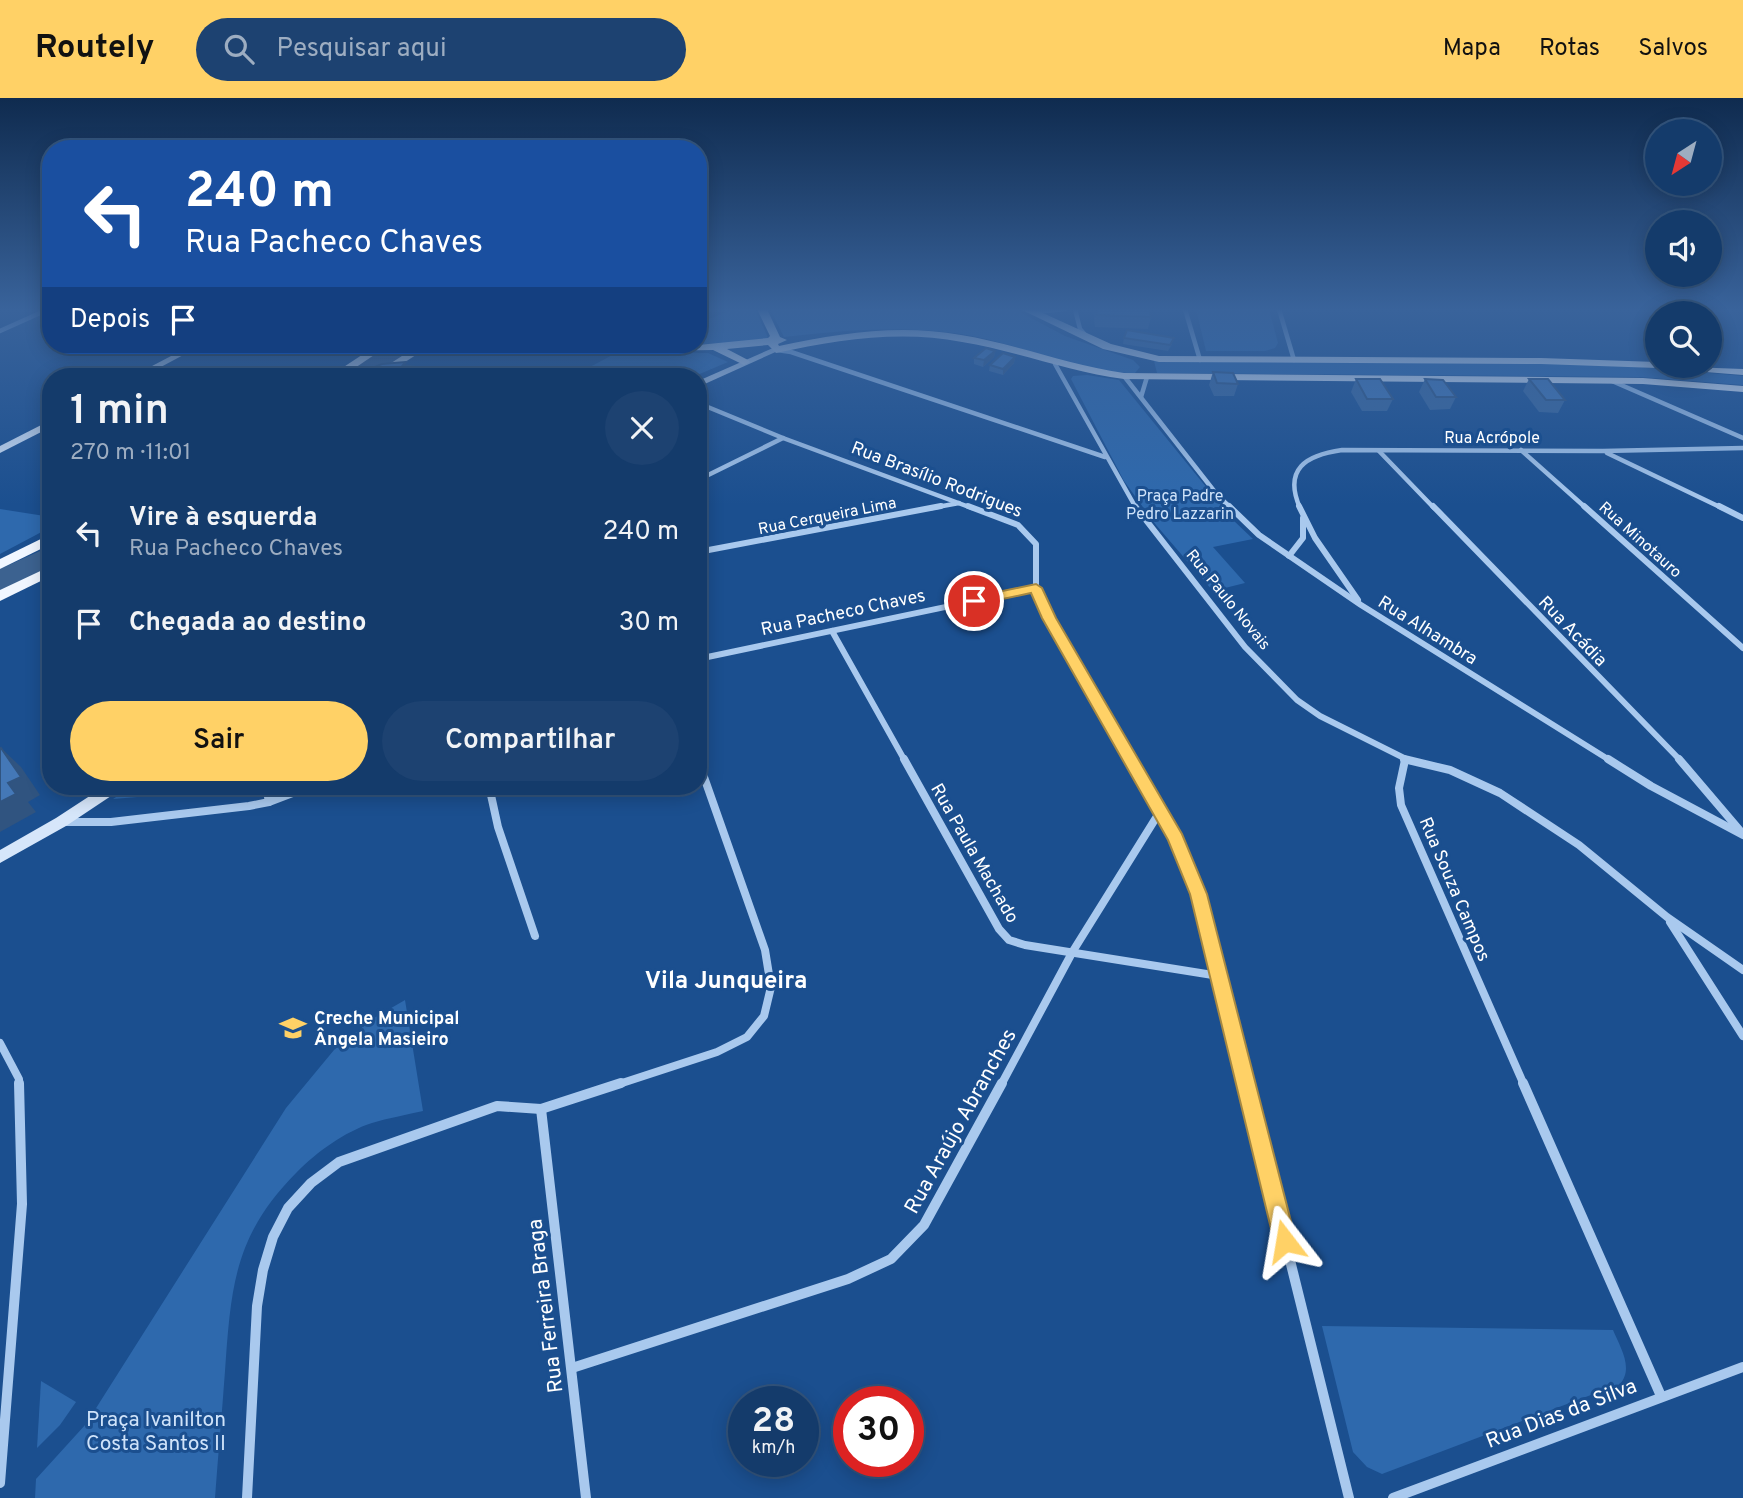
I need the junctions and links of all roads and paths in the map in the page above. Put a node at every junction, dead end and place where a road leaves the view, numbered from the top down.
1 (858, 374) edge
2 (1061, 374) edge
3 (1114, 374) edge
4 (1562, 374) edge
5 (1602, 374) edge
6 (1124, 376) junction
7 (1147, 376) junction
8 (1563, 380) junction
9 (1611, 380) junction
10 (1743, 389) edge
11 (1141, 397) junction
12 (707, 407) edge
13 (42, 428) edge
14 (783, 438) junction
15 (1743, 438) edge
16 (1743, 448) edge
17 (0, 450) edge
18 (1520, 450) junction
19 (1379, 451) junction
20 (1603, 451) junction
21 (1106, 457) junction
22 (707, 476) edge
23 (960, 503) junction
24 (1303, 517) junction
25 (1743, 518) edge
26 (42, 543) edge
27 (707, 550) edge
28 (1289, 556) junction
29 (0, 565) edge
30 (42, 575) edge
31 (1036, 588) junction
32 (0, 596) edge
33 (1361, 605) junction
34 (832, 631) junction
35 (1743, 648) edge
36 (707, 657) edge
37 (1405, 760) junction
38 (707, 786) edge
39 (102, 795) edge
40 (268, 795) edge
41 (287, 795) edge
42 (491, 795) edge
43 (269, 802) junction
44 (1159, 813) junction
45 (61, 822) junction
46 (1743, 835) edge
47 (0, 857) edge
48 (1667, 917) junction
49 (535, 936) dead end
50 (1073, 951) junction
51 (1743, 970) edge
52 (1219, 976) junction
53 (1743, 1036) edge
54 (0, 1043) edge
55 (541, 1109) junction
56 (1743, 1367) edge
57 (572, 1368) junction
58 (1661, 1396) junction
59 (2, 1436) edge
60 (0, 1483) edge
61 (247, 1498) edge
62 (586, 1498) edge
63 (1349, 1498) edge
64 (1393, 1498) edge

1 - 21 street
2 - 21 street, Rua Paulo Novais
3 - 6 main road
4 - 8 main road
5 - 9 main road
6 - 7 main road
6 - 11 street, Rua Alhambra
7 - 8 main road
7 - 11 street
8 - 9 main road
9 - 10 main road
9 - 15 street
11 - 28 street, Rua Alhambra
12 - 14 street, Rua Brasílio Rodrigues
13 - 17 street
14 - 22 street
14 - 23 street, Rua Brasílio Rodrigues
16 - 20 street, Rua Acrópole
18 - 19 street, Rua Acrópole
18 - 20 street, Rua Acrópole
18 - 35 street, Rua Minotauro
19 - 24 street, Rua Acrópole
19 - 46 street, Rua Acádia
20 - 25 street
21 - 37 street, Rua Paulo Novais
23 - 27 street, Rua Cerqueira Lima
23 - 31 street, Rua Brasílio Rodrigues
24 - 28 street
24 - 33 street, Rua Acrópole
26 - 29 main road
28 - 33 street, Rua Alhambra
30 - 32 main road
31 - 34 street, Rua Pacheco Chaves
31 - 44 street, Rua Brasílio Rodrigues
33 - 46 street, Rua Alhambra
34 - 36 street, Rua Pacheco Chaves
34 - 50 street, Rua Paula Machado
37 - 48 street
37 - 58 street, Rua Souza Campos
38 - 55 street
39 - 45 street
40 - 43 street
41 - 43 street
42 - 49 street
43 - 45 street
44 - 50 street, Rua Araújo Abranches
44 - 52 street, Rua Brasílio Rodrigues
45 - 47 street
48 - 51 street
48 - 53 street
50 - 52 street, Rua Paula Machado
50 - 57 street, Rua Araújo Abranches
52 - 63 street, Rua Brasílio Rodrigues
54 - 59 street
55 - 57 street, Rua Ferreira Braga
55 - 61 street
56 - 58 street, Rua Dias da Silva
57 - 62 street, Rua Ferreira Braga
58 - 64 street, Rua Dias da Silva
59 - 60 street

